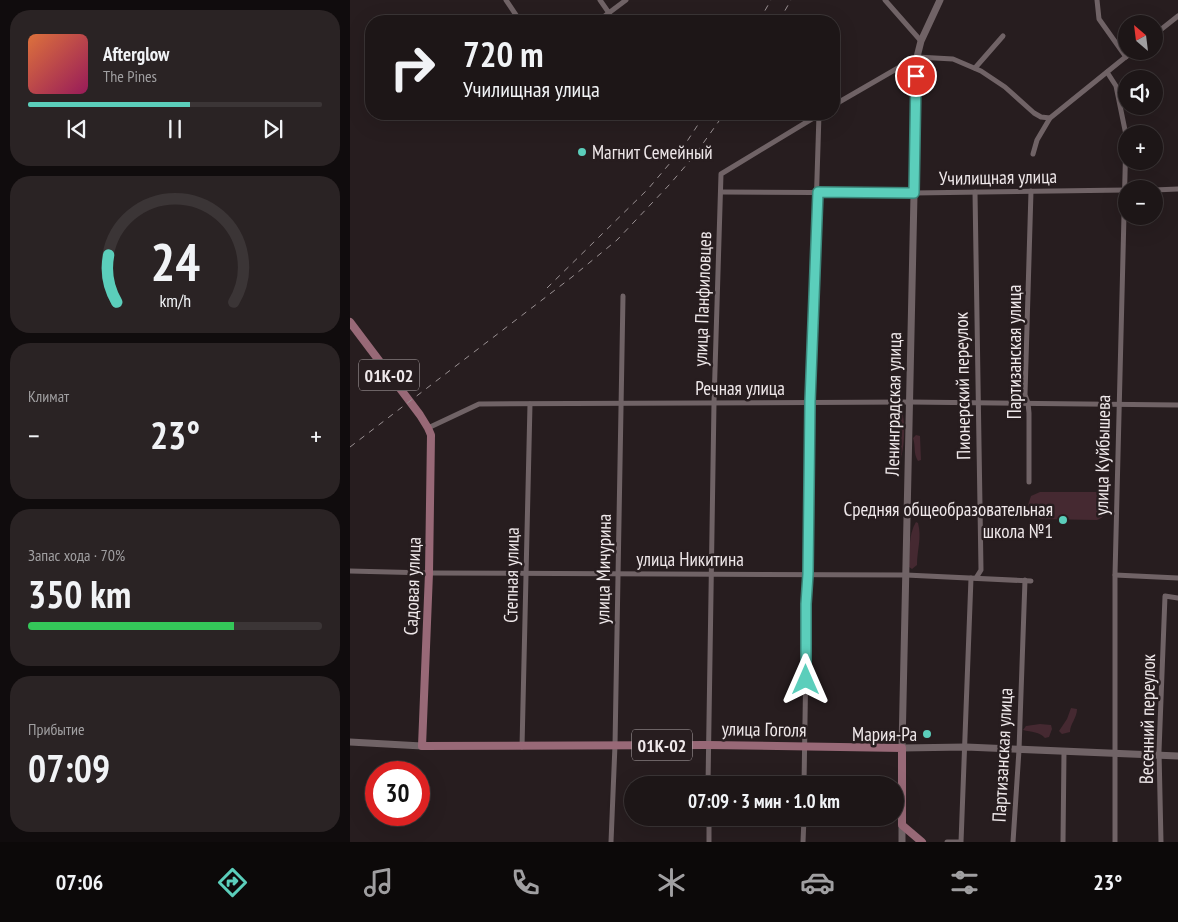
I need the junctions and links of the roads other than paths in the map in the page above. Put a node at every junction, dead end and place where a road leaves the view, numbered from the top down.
1 (506, 0) edge
2 (600, 0) edge
3 (626, 0) edge
4 (885, 0) edge
5 (940, 0) edge
6 (1098, 0) edge
7 (610, 13) junction
8 (516, 15) edge
9 (607, 15) edge
10 (1178, 16) edge
11 (1163, 28) edge
12 (1003, 36) dead end
13 (920, 41) junction
14 (1118, 45) edge
15 (917, 57) junction
16 (1122, 60) edge
17 (975, 68) junction
18 (1107, 72) junction
19 (840, 102) edge
20 (1050, 118) junction
21 (809, 120) edge
22 (819, 120) edge
23 (1033, 154) dead end
24 (1125, 180) edge
25 (1178, 189) edge
26 (1118, 190) edge
27 (1163, 190) edge
28 (1031, 191) junction
29 (720, 192) junction
30 (818, 192) junction
31 (975, 192) junction
32 (914, 193) junction
33 (1124, 225) edge
34 (624, 296) dead end
35 (350, 322) edge
36 (810, 402) junction
37 (909, 402) junction
38 (977, 402) junction
39 (714, 403) junction
40 (1028, 403) junction
41 (530, 404) junction
42 (621, 404) junction
43 (1118, 404) junction
44 (1178, 405) edge
45 (428, 428) junction
46 (1029, 482) dead end
47 (350, 571) edge
48 (429, 573) junction
49 (526, 573) junction
50 (617, 574) junction
51 (711, 574) junction
52 (808, 574) junction
53 (906, 575) junction
54 (1115, 575) junction
55 (973, 578) junction
56 (1178, 578) edge
57 (1028, 580) joint
58 (1178, 598) edge
59 (350, 742) edge
60 (615, 745) junction
61 (708, 745) junction
62 (422, 746) junction
63 (805, 746) junction
64 (522, 747) junction
65 (966, 747) junction
66 (902, 748) junction
67 (1019, 750) junction
68 (1064, 752) junction
69 (1114, 754) junction
70 (1159, 755) junction
71 (1178, 756) edge
72 (708, 776) edge
73 (804, 776) edge
74 (902, 776) edge
75 (709, 826) edge
76 (804, 826) edge
77 (902, 826) edge
78 (903, 826) edge
79 (611, 842) edge
80 (709, 842) edge
81 (803, 842) edge
82 (902, 842) edge
83 (922, 842) edge
84 (947, 842) edge
85 (1013, 842) edge
86 (1063, 842) edge
87 (1115, 842) edge
88 (1160, 842) edge

1 - 8 street
2 - 7 street
3 - 7 street
4 - 13 street
5 - 13 street, Ленинградская улица
6 - 14 street
7 - 9 street
10 - 11 street
12 - 17 street
13 - 15 street, Ленинградская улица
15 - 17 street
15 - 19 street
15 - 32 street, Ленинградская улица
16 - 18 street
17 - 20 street
18 - 20 street
18 - 24 street, улица Куйбышева
20 - 23 street
21 - 29 street, улица Панфиловцев
22 - 30 street
25 - 27 street
26 - 28 street, Училищная улица
28 - 31 street, Училищная улица
28 - 40 street, Партизанская улица
29 - 30 street, Училищная улица
29 - 39 street, улица Панфиловцев
30 - 32 street, Училищная улица
30 - 36 street
31 - 32 street, Училищная улица
31 - 38 street, Пионерский переулок
32 - 37 street, Ленинградская улица
33 - 43 street, улица Куйбышева
34 - 42 street, улица Мичурина
35 - 45 main road, 01К-02
36 - 37 street, Речная улица
36 - 39 street, Речная улица
36 - 52 street
37 - 38 street, Речная улица
37 - 53 street, Ленинградская улица
38 - 40 street, Речная улица
38 - 55 street, Пионерский переулок
39 - 42 street, Речная улица
39 - 51 street, улица Панфиловцев
40 - 43 street, Речная улица
40 - 46 street, Партизанская улица
41 - 42 street, Речная улица
41 - 45 street, Речная улица
41 - 49 street, Степная улица
42 - 50 street, улица Мичурина
43 - 44 street, Речная улица
43 - 54 street, улица Куйбышева
45 - 48 main road, Садовая улица / 01К-02
47 - 48 street, улица Никитина
48 - 49 street, улица Никитина
48 - 62 main road, Садовая улица / 01К-02
49 - 50 street, улица Никитина
49 - 64 street, Степная улица
50 - 51 street, улица Никитина
50 - 60 street, улица Мичурина
51 - 52 street, улица Никитина
51 - 61 street, улица Панфиловцев
52 - 53 street, улица Никитина
52 - 63 street
53 - 55 street, улица Никитина
53 - 66 street, Ленинградская улица
54 - 56 street
54 - 69 street, улица Куйбышева
55 - 57 street, улица Никитина
55 - 65 street, Пионерский переулок
57 - 67 street, Партизанская улица
58 - 70 street, Весенний переулок
59 - 62 street, улица Гоголя
60 - 61 main road, улица Гоголя / 01К-02
60 - 64 main road, улица Гоголя / 01К-02
60 - 79 street, улица Мичурина
61 - 63 main road, улица Гоголя / 01К-02
61 - 72 street, улица Панфиловцев
62 - 64 main road, улица Гоголя / 01К-02
63 - 66 main road, улица Гоголя / 01К-02
63 - 73 street
65 - 66 street, улица Гоголя
65 - 67 street, улица Гоголя
65 - 84 street, Пионерский переулок
66 - 74 main road, Ленинградская улица
67 - 68 street, улица Гоголя
67 - 85 street, Партизанская улица
68 - 69 street, улица Гоголя
68 - 86 street
69 - 70 street, улица Гоголя
69 - 87 street, улица Куйбышева
70 - 71 street, улица Гоголя
70 - 88 street, Весенний переулок
75 - 80 street
76 - 81 street
77 - 82 street, Ленинградская улица
78 - 83 main road

